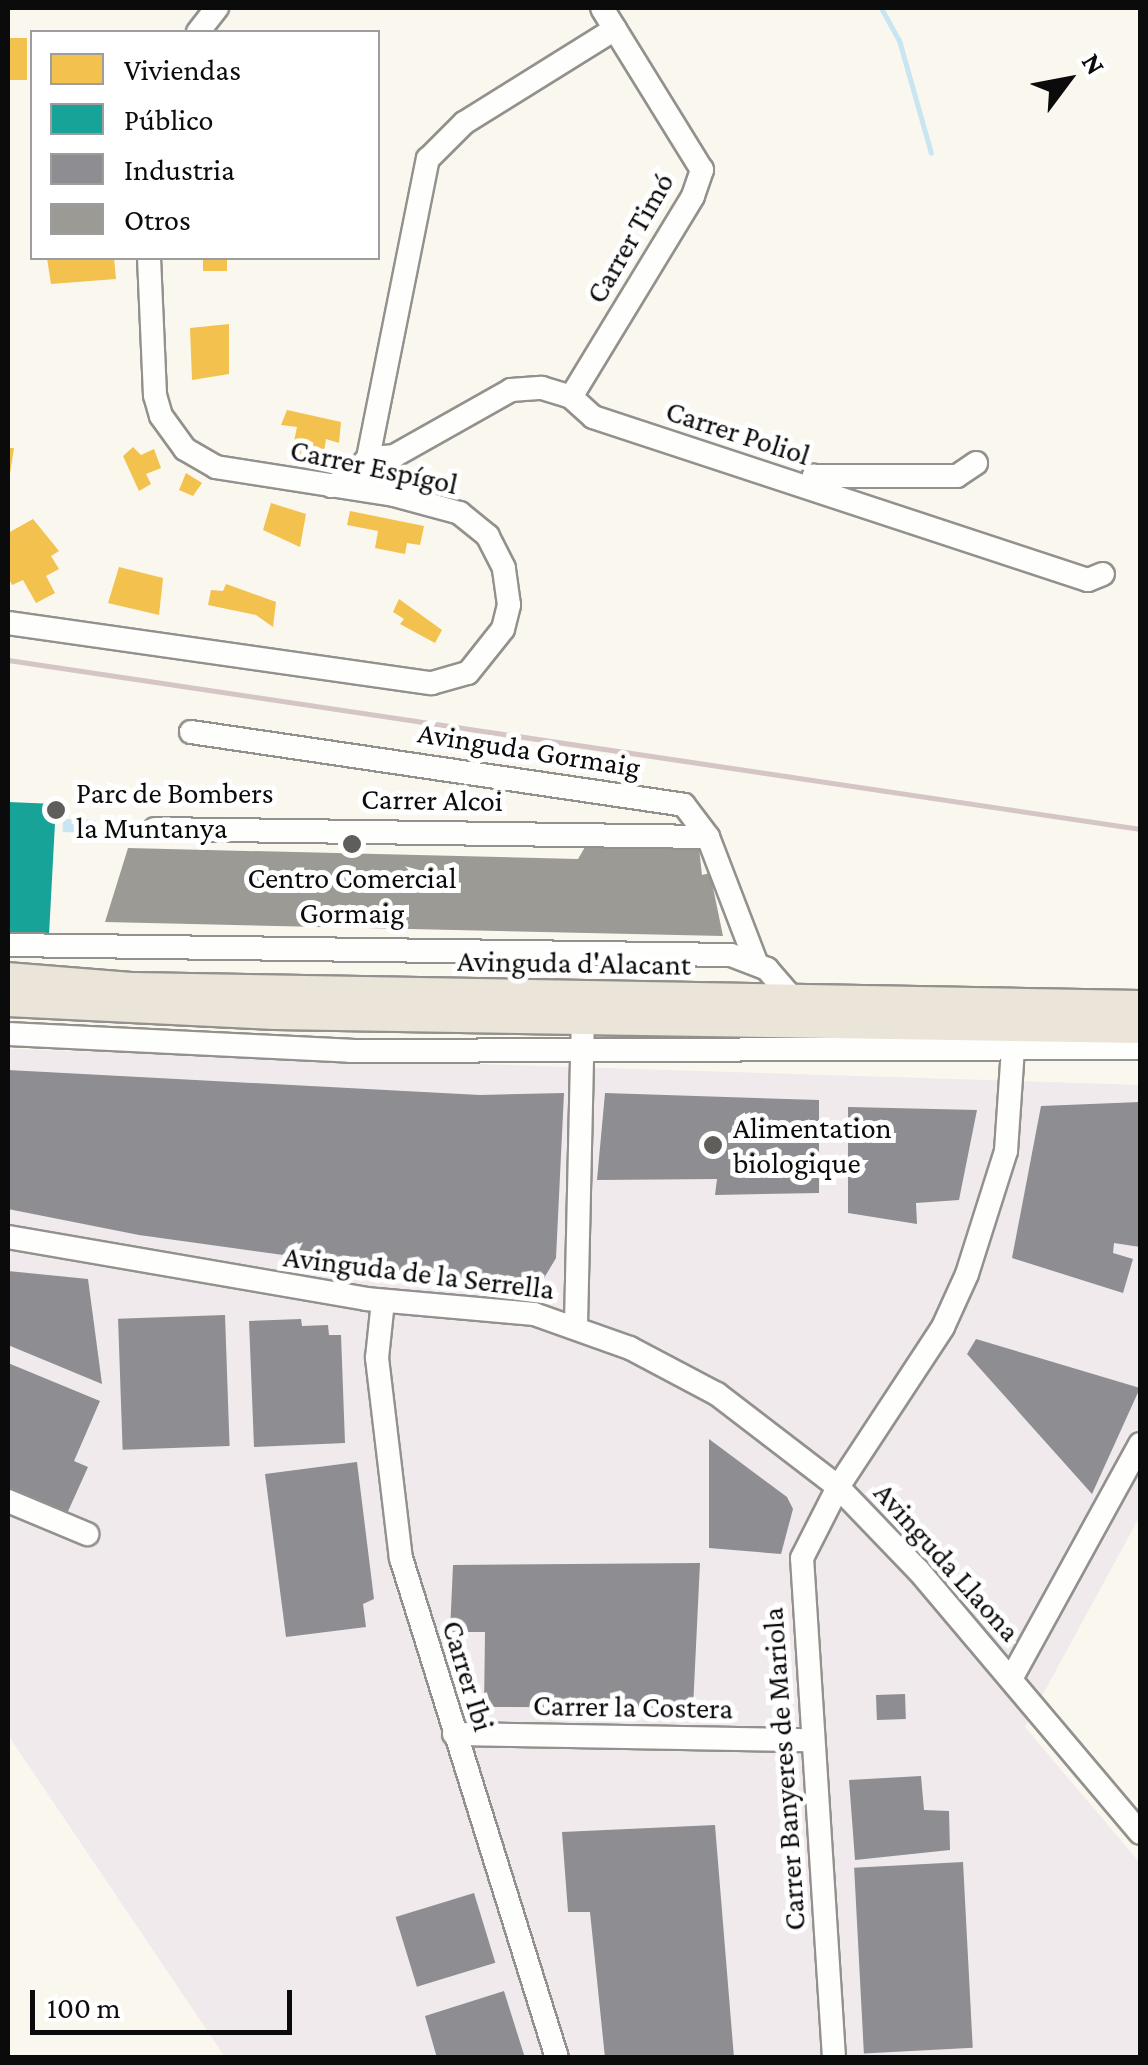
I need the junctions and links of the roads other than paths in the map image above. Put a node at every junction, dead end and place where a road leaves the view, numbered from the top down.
1 (218, 8) edge
2 (602, 8) edge
3 (615, 29) junction
4 (200, 30) edge
5 (149, 260) edge
6 (570, 397) junction
7 (368, 458) junction
8 (976, 463) dead end
9 (331, 486) junction
10 (810, 488) junction
11 (1103, 574) dead end
12 (8, 623) edge
13 (191, 732) dead end
14 (154, 830) dead end
15 (708, 836) junction
16 (8, 945) edge
17 (756, 962) junction
18 (8, 964) edge
19 (8, 978) edge
20 (62, 982) junction
21 (793, 1000) junction
22 (14, 1002) edge
23 (1140, 1005) edge
24 (584, 1021) junction
25 (1140, 1029) edge
26 (8, 1034) edge
27 (100, 1039) junction
28 (1013, 1048) junction
29 (1140, 1048) edge
30 (582, 1054) junction
31 (8, 1237) edge
32 (383, 1301) junction
33 (576, 1324) junction
34 (1140, 1444) edge
35 (838, 1486) junction
36 (8, 1501) edge
37 (87, 1534) dead end
38 (1012, 1679) junction
39 (454, 1734) junction
40 (810, 1740) junction
41 (1140, 1833) edge
42 (557, 2058) edge
43 (834, 2058) edge

1 - 4 street
2 - 3 street, Carrer Timó
3 - 6 street, Carrer Timó
3 - 7 street
5 - 9 street, Carrer Espígol
6 - 7 street, Carrer Poliol
6 - 10 street, Carrer Poliol
7 - 9 street
8 - 10 street
9 - 12 street, Carrer Espígol
10 - 11 street, Carrer Poliol
13 - 15 street, Avinguda Gormaig
14 - 15 street, Carrer Alcoi
15 - 17 street, Avinguda Gormaig
16 - 17 street
17 - 21 street
18 - 20 main road
19 - 20 main road, Avinguda d'Alacant
20 - 21 main road, Avinguda d'Alacant
21 - 23 main road, Avinguda d'Alacant
22 - 24 main road, Avinguda d'Alacant
22 - 27 street
24 - 25 main road, Avinguda d'Alacant
24 - 30 street
26 - 27 street
27 - 30 street
28 - 29 street
28 - 30 street
28 - 35 street, Carrer Banyeres de Mariola
30 - 33 street
31 - 32 street, Avinguda de la Serrella
32 - 33 street, Avinguda de la Serrella
32 - 39 street, Carrer Ibi
33 - 35 street, Avinguda de la Serrella
34 - 38 street
35 - 38 street, Avinguda Llaona
35 - 40 street, Carrer Banyeres de Mariola
36 - 37 street
38 - 41 street, Avinguda Llaona
39 - 40 street, Carrer la Costera
39 - 42 street, Carrer Ibi
40 - 43 street, Carrer Banyeres de Mariola

